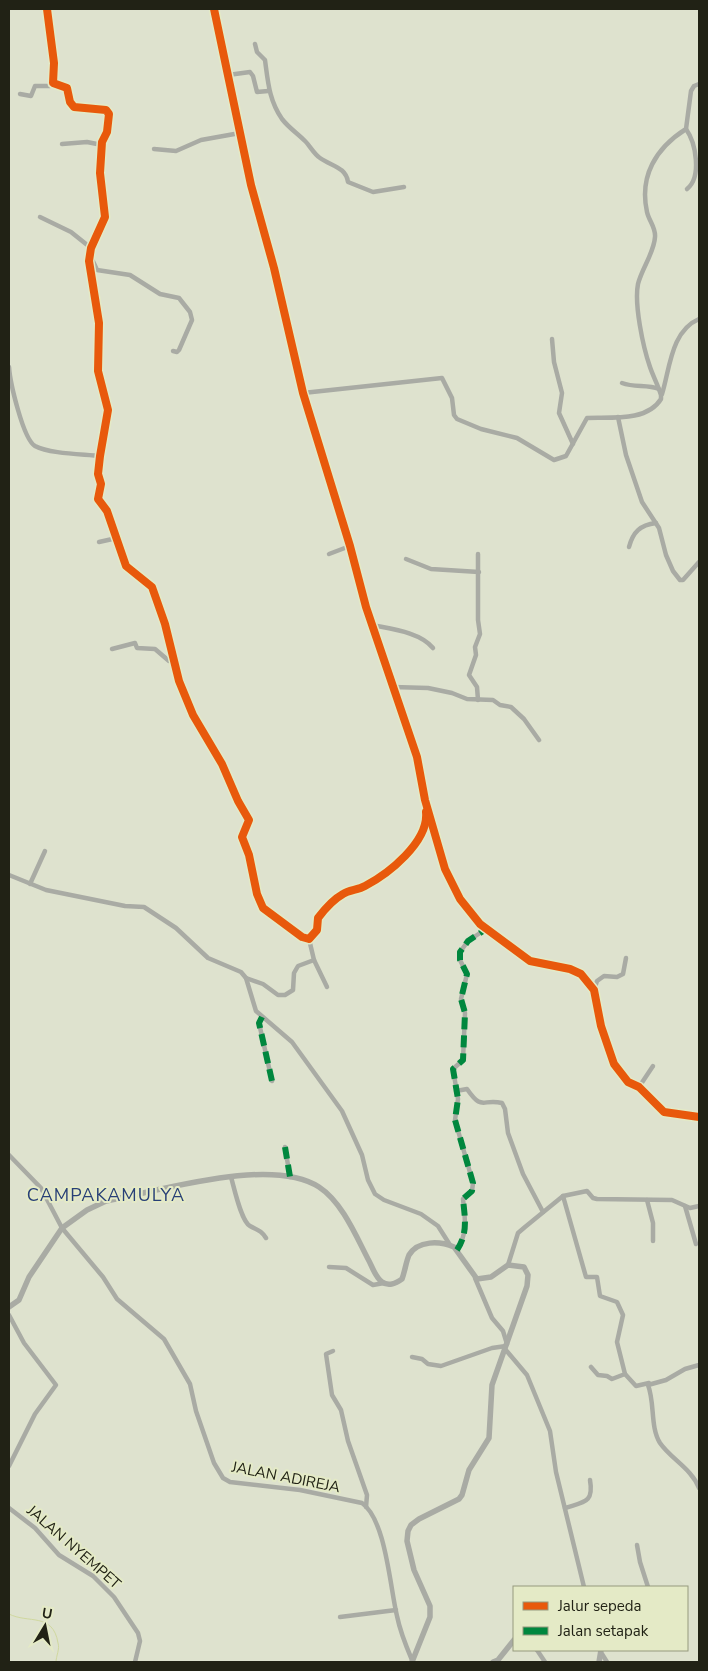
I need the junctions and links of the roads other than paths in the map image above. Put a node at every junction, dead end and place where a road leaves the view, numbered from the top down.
1 (47, 9) edge
2 (214, 9) edge
3 (255, 44) dead end
4 (228, 75) junction
5 (53, 83) junction
6 (699, 84) edge
7 (268, 91) junction
8 (20, 94) dead end
9 (686, 130) junction
10 (240, 134) junction
11 (62, 144) dead end
12 (102, 145) junction
13 (154, 149) dead end
14 (699, 174) edge
15 (694, 177) junction
16 (404, 188) dead end
17 (687, 190) dead end
18 (40, 217) dead end
19 (90, 250) junction
20 (699, 319) edge
21 (552, 339) dead end
22 (174, 350) dead end
23 (9, 367) edge
24 (622, 383) dead end
25 (659, 389) junction
26 (303, 394) junction
27 (661, 395) junction
28 (618, 417) junction
29 (573, 444) junction
30 (100, 456) junction
31 (656, 523) junction
32 (117, 538) junction
33 (99, 542) dead end
34 (350, 546) junction
35 (629, 547) dead end
36 (329, 554) dead end
37 (478, 554) dead end
38 (406, 558) dead end
39 (699, 562) edge
40 (479, 572) junction
41 (372, 625) junction
42 (433, 648) dead end
43 (112, 649) dead end
44 (174, 663) junction
45 (393, 687) junction
46 (478, 700) junction
47 (538, 740) dead end
48 (425, 800) junction
49 (45, 851) dead end
50 (9, 875) edge
51 (30, 884) junction
52 (486, 929) junction
53 (309, 939) junction
54 (626, 958) dead end
55 (314, 960) junction
56 (246, 978) junction
57 (327, 987) dead end
58 (594, 990) junction
59 (262, 1017) junction
60 (652, 1066) dead end
61 (272, 1081) dead end
62 (639, 1087) junction
63 (456, 1091) junction
64 (699, 1117) edge
65 (285, 1147) dead end
66 (9, 1155) edge
67 (230, 1177) junction
68 (290, 1177) junction
69 (563, 1196) junction
70 (647, 1200) junction
71 (685, 1206) junction
72 (699, 1206) edge
73 (543, 1212) junction
74 (62, 1228) junction
75 (266, 1238) dead end
76 (653, 1241) dead end
77 (696, 1244) dead end
78 (450, 1245) junction
79 (456, 1250) junction
80 (508, 1265) junction
81 (328, 1266) dead end
82 (474, 1277) junction
83 (384, 1283) junction
84 (9, 1307) edge
85 (9, 1315) edge
86 (506, 1346) junction
87 (333, 1351) dead end
88 (412, 1357) dead end
89 (699, 1365) edge
90 (591, 1367) dead end
91 (625, 1374) junction
92 (649, 1383) junction
93 (9, 1466) edge
94 (590, 1480) dead end
95 (699, 1488) edge
96 (366, 1506) junction
97 (566, 1507) junction
98 (9, 1508) edge
99 (637, 1545) dead end
100 (584, 1586) edge
101 (648, 1586) edge
102 (396, 1610) junction
103 (340, 1617) dead end
104 (513, 1641) edge
105 (538, 1651) edge
106 (601, 1652) edge
107 (412, 1661) edge
108 (135, 1662) edge
109 (493, 1662) edge
110 (545, 1662) edge
111 (599, 1662) edge
112 (607, 1662) edge

1 - 5 street
2 - 4 street
3 - 7 street
4 - 7 street
4 - 10 street
5 - 8 street
5 - 12 street
6 - 9 street
7 - 16 street
9 - 15 street
9 - 25 street
10 - 13 street
10 - 26 street
11 - 12 street
12 - 19 street
14 - 15 street
15 - 17 street
18 - 19 street
19 - 22 street
19 - 30 street
20 - 27 street
21 - 29 street
23 - 30 street
24 - 25 street
25 - 27 street
26 - 29 street
26 - 34 street
27 - 28 street
28 - 29 street
28 - 31 street
30 - 32 street
31 - 35 street
31 - 39 street
32 - 33 street
32 - 44 street
34 - 36 street
34 - 41 street
37 - 40 street
38 - 40 street
40 - 46 street
41 - 42 street
41 - 45 street
43 - 44 street
44 - 53 street
45 - 46 street
45 - 48 street
46 - 47 street
48 - 52 street
48 - 53 street
49 - 51 street
50 - 51 street
51 - 56 street
52 - 58 street
52 - 63 street
53 - 55 street
54 - 58 street
55 - 56 street
55 - 57 street
56 - 59 street
58 - 62 street
59 - 61 street
59 - 78 street
60 - 62 street
62 - 64 street
63 - 73 street
63 - 79 street
65 - 68 street
66 - 74 street
67 - 68 street
67 - 74 street
67 - 75 street
68 - 83 street
69 - 70 street
69 - 73 street
69 - 91 street
70 - 71 street
70 - 76 street
71 - 72 street
71 - 77 street
73 - 80 street
74 - 84 street
74 - 96 street, JALAN ADIREJA
78 - 79 street
78 - 83 street
79 - 82 street
80 - 82 street
80 - 86 street
81 - 83 street
82 - 86 street
85 - 93 street
86 - 88 street
86 - 97 street
86 - 107 street
87 - 96 street
89 - 92 street
90 - 91 street
91 - 92 street
92 - 95 street
94 - 97 street
96 - 102 street
97 - 100 street
98 - 108 street, JALAN NYEMPET
99 - 101 street
102 - 103 street
102 - 107 street
104 - 109 street
105 - 110 street
106 - 111 street
106 - 112 street

